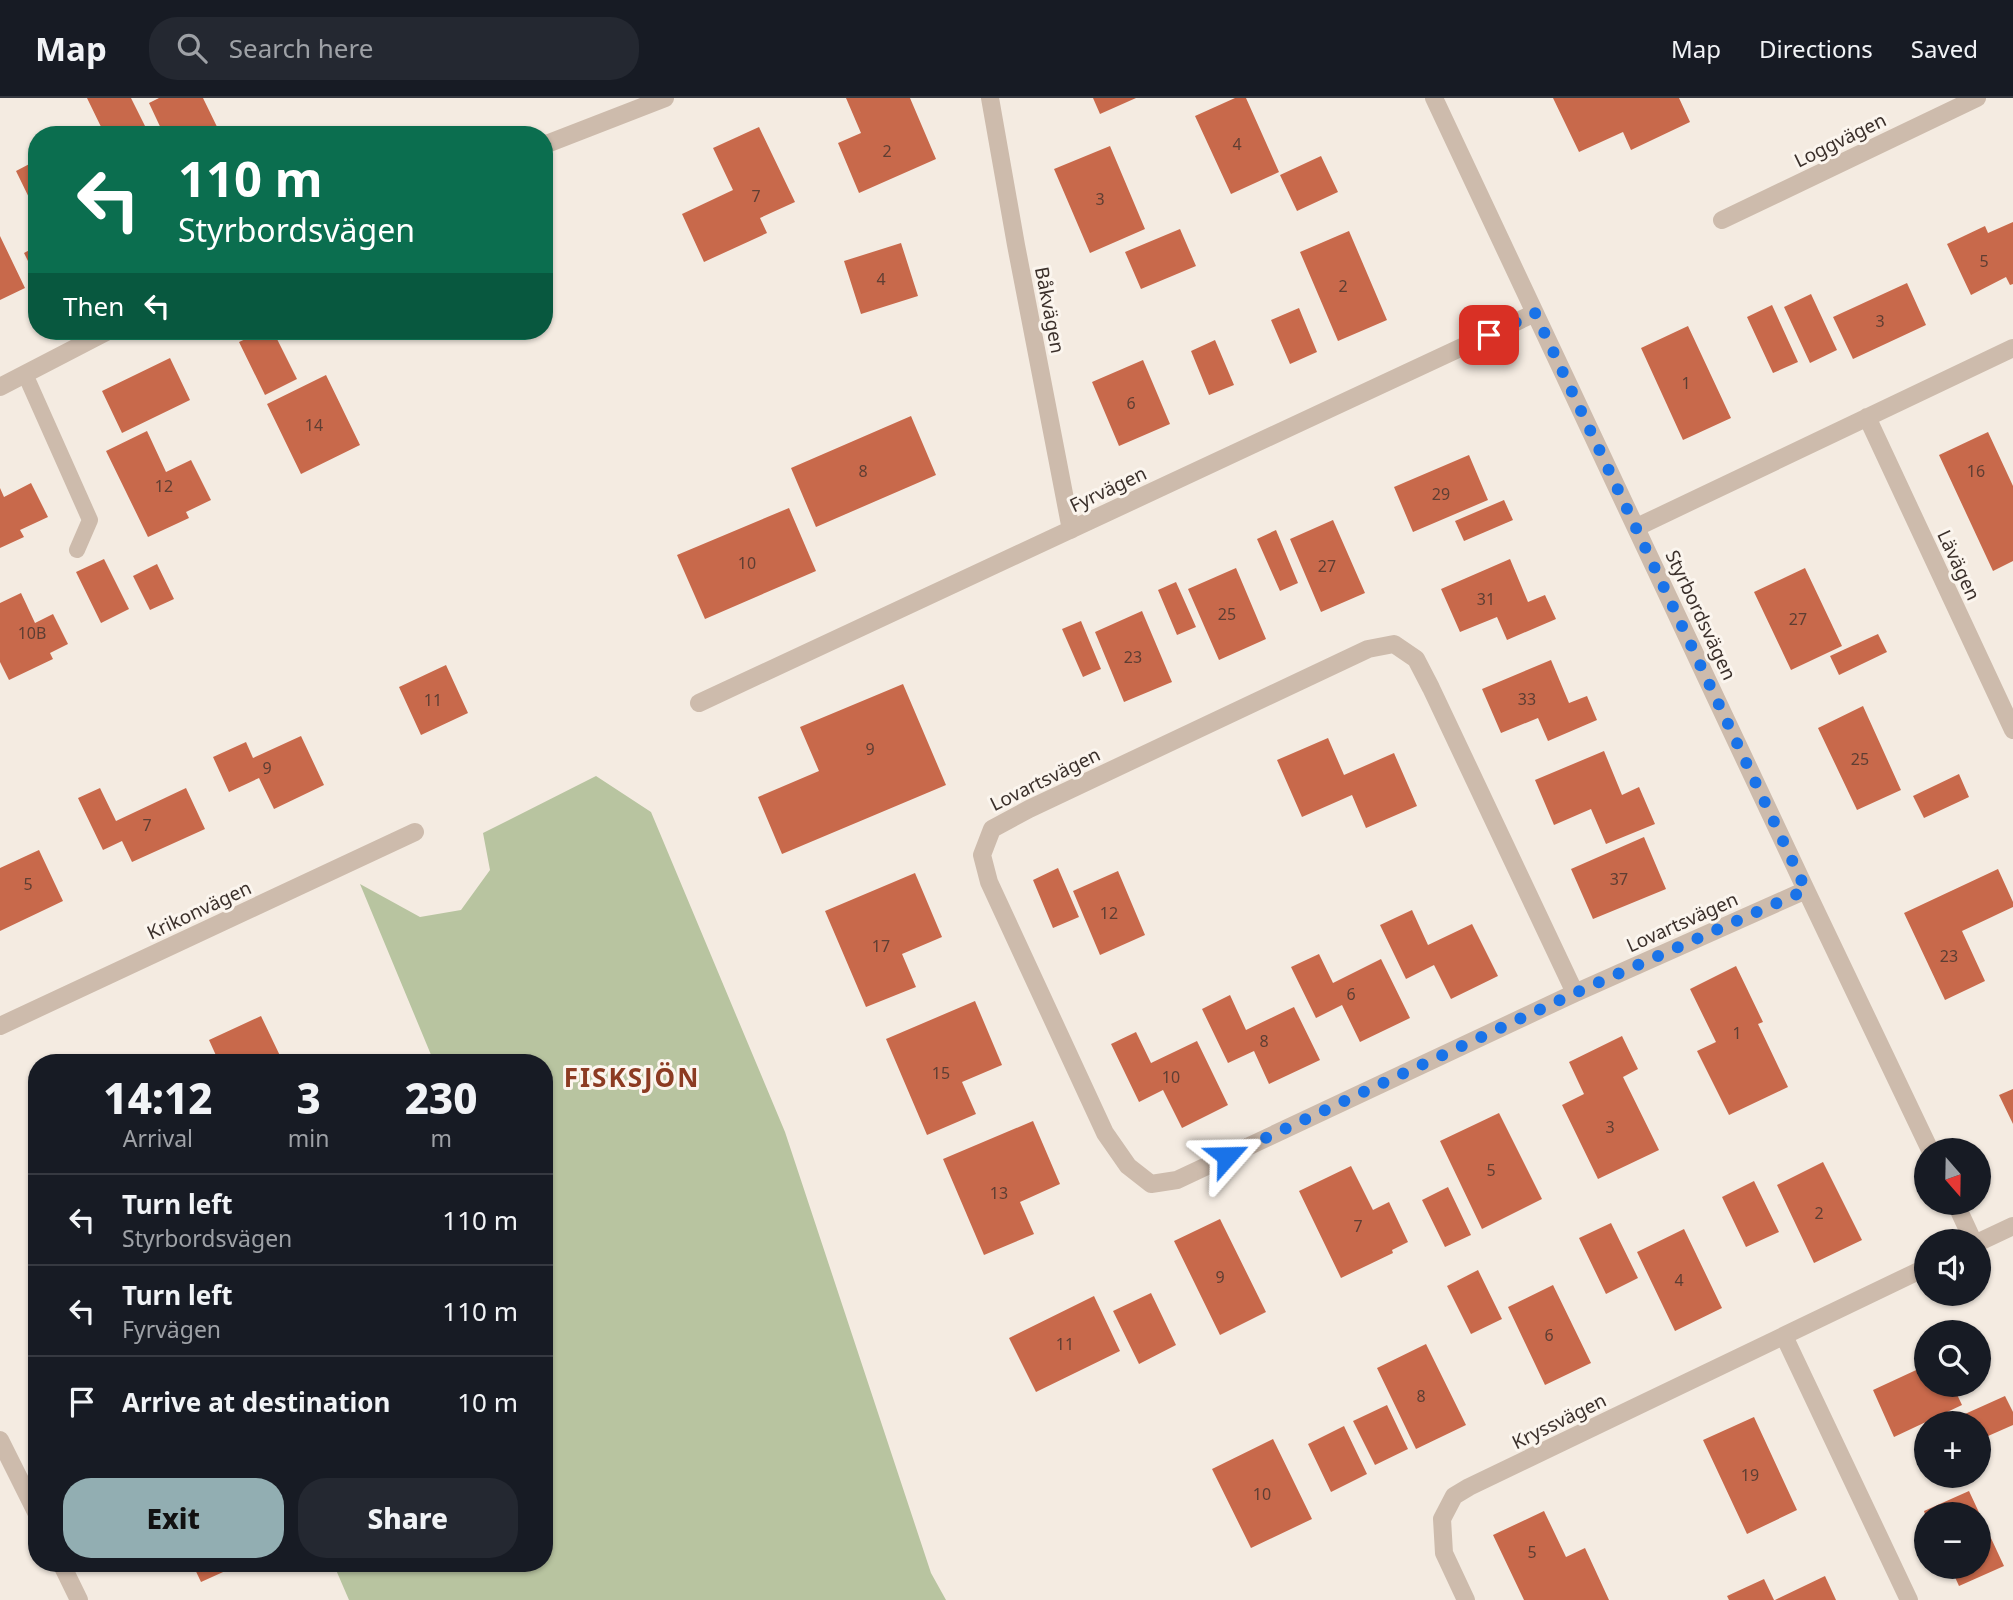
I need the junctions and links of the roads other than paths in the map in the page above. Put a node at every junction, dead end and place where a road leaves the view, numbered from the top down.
1 (665, 98) edge
2 (990, 98) edge
3 (1434, 98) edge
4 (1976, 98) edge
5 (553, 142) edge
6 (1722, 220) dead end
7 (1535, 313) junction
8 (91, 340) edge
9 (2013, 348) edge
10 (25, 374) junction
11 (0, 387) edge
12 (1867, 417) junction
13 (1637, 527) junction
14 (1071, 530) junction
15 (77, 550) dead end
16 (699, 703) dead end
17 (2013, 730) edge
18 (415, 832) dead end
19 (1806, 890) junction
20 (1575, 993) junction
21 (0, 1026) edge
22 (1924, 1138) edge
23 (2013, 1226) edge
24 (1991, 1236) edge
25 (1914, 1273) edge
26 (1784, 1336) junction
27 (0, 1440) edge
28 (28, 1496) edge
29 (65, 1572) edge
30 (79, 1600) edge
31 (1466, 1600) edge
32 (1909, 1600) edge

1 - 5 street
2 - 14 street, Båkvägen
3 - 7 street, Styrbordsvägen
4 - 6 street, Loggvägen
7 - 13 street, Styrbordsvägen
7 - 14 street, Fyrvägen
8 - 10 street
9 - 12 street
10 - 11 street
10 - 15 lane
12 - 13 street
12 - 17 street, Lävägen
13 - 19 street, Styrbordsvägen
14 - 16 street, Fyrvägen
18 - 21 street, Krikonvägen
19 - 20 street, Lovartsvägen
19 - 22 street, Styrbordsvägen
20 - 20 street, Lovartsvägen
23 - 24 street
25 - 26 street, Kryssvägen
26 - 31 street, Kryssvägen
26 - 32 street
27 - 28 street
29 - 30 street

